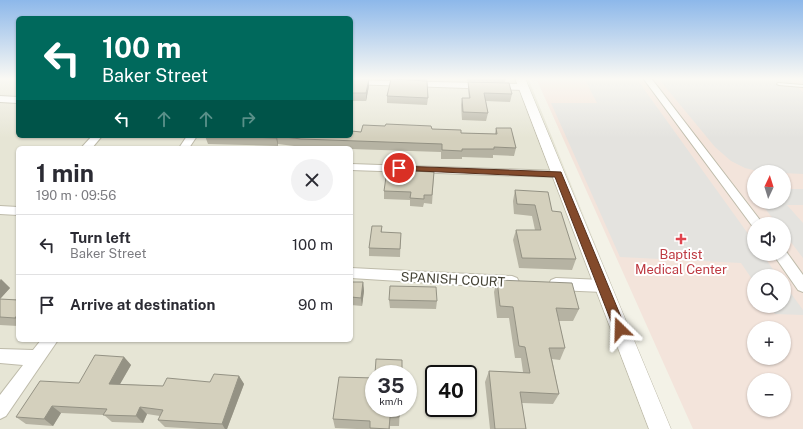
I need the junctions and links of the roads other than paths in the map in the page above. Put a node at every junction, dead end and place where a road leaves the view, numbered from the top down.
1 (528, 98) edge
2 (662, 98) edge
3 (9, 99) edge
4 (0, 106) edge
5 (95, 138) edge
6 (88, 146) edge
7 (353, 167) edge
8 (558, 174) junction
9 (0, 210) edge
10 (16, 211) edge
11 (752, 217) edge
12 (785, 261) edge
13 (353, 273) edge
14 (524, 282) edge
15 (540, 283) edge
16 (603, 286) junction
17 (803, 286) edge
18 (49, 342) edge
19 (0, 356) edge
20 (37, 358) junction
21 (0, 410) edge
22 (660, 429) edge

1 - 8 street
2 - 11 street
3 - 4 street
5 - 6 street
7 - 8 street
8 - 16 street
9 - 10 street
12 - 17 street
13 - 14 street, SPANISH COURT
15 - 16 street
16 - 22 street
18 - 20 street
19 - 20 street
20 - 21 street

